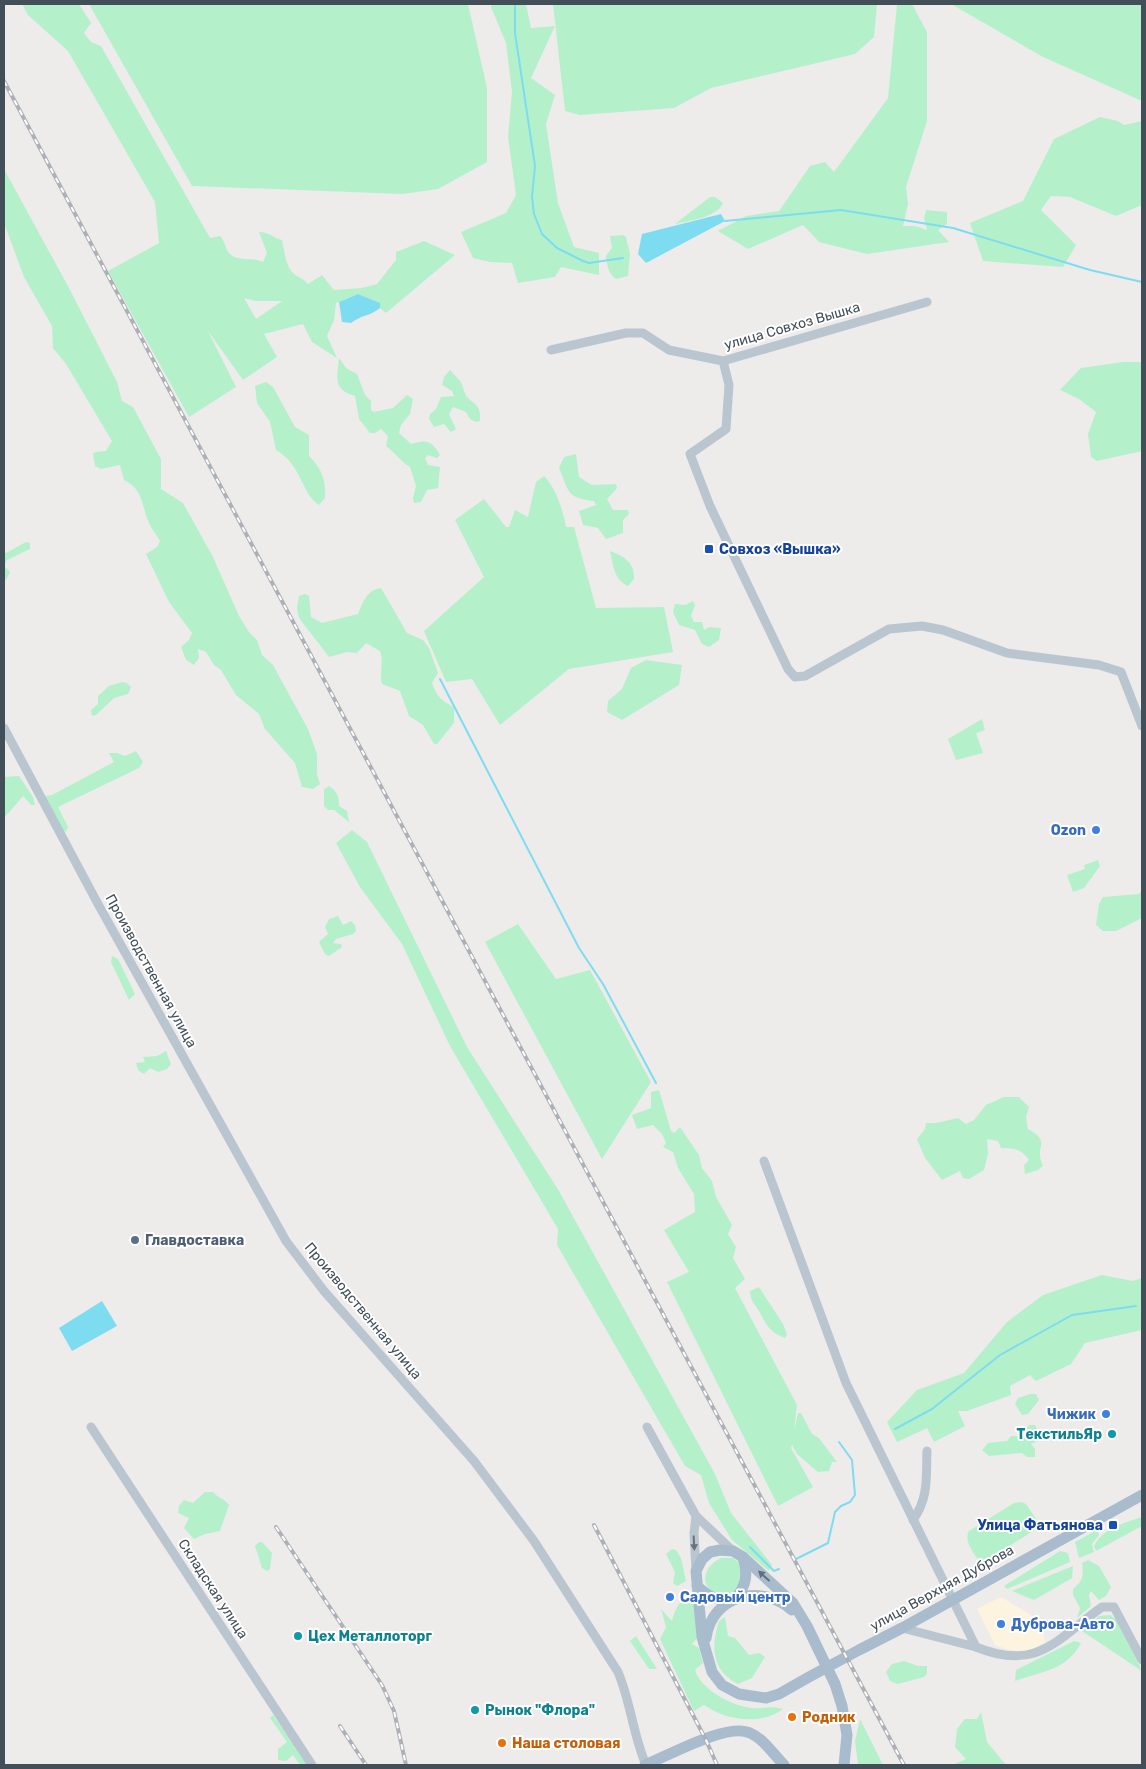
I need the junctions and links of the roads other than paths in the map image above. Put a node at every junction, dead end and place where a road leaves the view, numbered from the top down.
1 (927, 302) dead end
2 (551, 350) dead end
3 (723, 361) junction
4 (1142, 726) edge
5 (4, 728) edge
6 (764, 1161) dead end
7 (647, 1426) dead end
8 (91, 1427) dead end
9 (927, 1451) dead end
10 (1142, 1496) edge
11 (696, 1516) junction
12 (913, 1520) junction
13 (733, 1551) junction
14 (743, 1557) junction
15 (696, 1571) junction
16 (697, 1586) junction
17 (732, 1600) junction
18 (953, 1600) junction
19 (807, 1626) junction
20 (902, 1628) junction
21 (976, 1647) junction
22 (706, 1658) junction
23 (1142, 1660) edge
24 (312, 1765) edge
25 (645, 1765) edge
26 (784, 1765) edge
27 (844, 1765) edge

1 - 3 street, улица Совхоз Вышка
2 - 3 street, улица Совхоз Вышка
3 - 4 street
5 - 25 street, Производственная улица
6 - 12 street
7 - 11 street
8 - 24 street, Складская улица
9 - 12 street
10 - 18 main road, улица Верхняя Дуброва
11 - 13 street
11 -> 15 street
12 - 18 street
13 - 14 main road
13 - 15 main road
14 - 17 main road
19 -> 14 main road
15 - 16 main road
16 - 17 main road
16 - 22 main road
17 - 19 main road
17 - 22 main road
18 - 20 main road, улица Верхняя Дуброва
18 - 21 street
19 - 27 main road
20 - 21 street
20 - 22 main road, улица Верхняя Дуброва
21 - 23 street
25 - 26 main road

